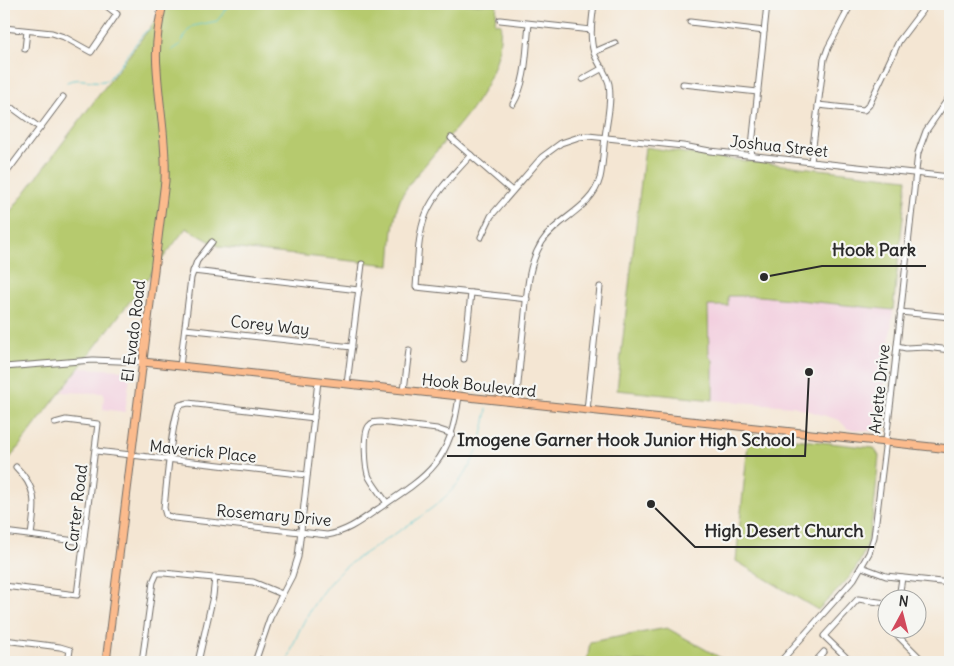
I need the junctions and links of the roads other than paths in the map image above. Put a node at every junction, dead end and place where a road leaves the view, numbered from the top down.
1 (104, 4) edge
2 (163, 4) edge
3 (594, 4) edge
4 (767, 4) edge
5 (835, 4) edge
6 (851, 4) edge
7 (927, 4) edge
8 (847, 10) junction
9 (500, 20) dead end
10 (690, 22) dead end
11 (529, 24) junction
12 (4, 28) edge
13 (591, 30) junction
14 (27, 31) junction
15 (764, 31) junction
16 (615, 43) dead end
17 (25, 49) dead end
18 (594, 52) junction
19 (603, 68) junction
20 (584, 79) dead end
21 (683, 84) dead end
22 (758, 92) junction
23 (950, 96) edge
24 (63, 97) dead end
25 (513, 104) dead end
26 (818, 105) junction
27 (4, 106) edge
28 (40, 128) junction
29 (450, 138) dead end
30 (605, 138) junction
31 (470, 155) junction
32 (751, 155) junction
33 (811, 162) junction
34 (914, 173) junction
35 (4, 176) edge
36 (950, 177) edge
37 (512, 191) junction
38 (481, 237) dead end
39 (212, 242) dead end
40 (362, 264) dead end
41 (193, 271) junction
42 (600, 287) dead end
43 (359, 290) junction
44 (471, 293) junction
45 (526, 299) junction
46 (900, 312) junction
47 (950, 317) edge
48 (185, 329) junction
49 (896, 346) junction
50 (352, 347) junction
51 (409, 350) dead end
52 (950, 350) edge
53 (464, 359) dead end
54 (143, 362) junction
55 (180, 366) junction
56 (4, 367) edge
57 (318, 381) junction
58 (347, 384) junction
59 (404, 390) junction
60 (459, 396) junction
61 (516, 402) junction
62 (587, 410) junction
63 (314, 418) junction
64 (55, 423) dead end
65 (452, 434) junction
66 (886, 442) junction
67 (950, 449) edge
68 (96, 451) junction
69 (131, 455) junction
70 (170, 460) junction
71 (16, 467) dead end
72 (307, 475) junction
73 (387, 503) junction
74 (4, 532) edge
75 (301, 532) junction
76 (31, 535) junction
77 (84, 542) junction
78 (862, 566) junction
79 (215, 578) junction
80 (902, 578) junction
81 (950, 583) edge
82 (4, 586) edge
83 (900, 588) edge
84 (282, 594) junction
85 (876, 602) edge
86 (900, 638) edge
87 (4, 640) edge
88 (824, 652) dead end
89 (68, 662) edge
90 (106, 662) edge
91 (142, 662) edge
92 (198, 662) edge
93 (255, 662) edge
94 (780, 662) edge
95 (815, 662) edge
96 (851, 662) edge
97 (924, 662) edge

1 - 14 street
2 - 54 main road, El Evado Road
3 - 13 street
4 - 15 street
5 - 8 street
6 - 8 street
7 - 26 street
8 - 26 street
9 - 11 street
10 - 15 street
11 - 13 street
11 - 25 street
12 - 14 street
13 - 18 street
14 - 17 street
15 - 22 street
16 - 18 street
18 - 19 street
19 - 20 street
19 - 30 street
21 - 22 street
22 - 32 street
23 - 34 street, Arlette Drive
24 - 28 street
26 - 33 street
27 - 28 street
28 - 35 street
29 - 31 street
30 - 32 street, Joshua Street
30 - 37 street, Joshua Street
30 - 45 street
31 - 37 street
31 - 44 street
32 - 33 street, Joshua Street
33 - 34 street, Joshua Street
34 - 36 street, Joshua Street
34 - 46 street, Arlette Drive
37 - 38 street, Joshua Street
39 - 41 street
40 - 43 street
41 - 43 street
41 - 48 street
42 - 62 street
43 - 50 street
44 - 45 street
44 - 53 street
45 - 61 street
46 - 47 street
46 - 49 street, Arlette Drive
48 - 50 street, Corey Way
48 - 55 street
49 - 52 street
49 - 66 street, Arlette Drive
50 - 58 street
51 - 59 street
54 - 55 main road, Hook Boulevard
54 - 56 street, Hook Boulevard
54 - 69 main road, El Evado Road
55 - 57 main road, Hook Boulevard
57 - 58 main road, Hook Boulevard
57 - 63 street
58 - 59 main road, Hook Boulevard
59 - 60 main road, Hook Boulevard
60 - 61 main road, Hook Boulevard
60 - 65 street, Rosemary Drive
61 - 62 main road, Hook Boulevard
62 - 66 main road, Hook Boulevard
63 - 70 street
63 - 72 street
64 - 68 street, Carter Road
65 - 73 street, Rosemary Drive
65 - 73 street
66 - 67 main road, Hook Boulevard
66 - 78 street, Arlette Drive
68 - 69 street, Maverick Place
68 - 77 street, Carter Road
69 - 70 street, Maverick Place
69 - 90 main road, El Evado Road
70 - 72 street, Maverick Place
70 - 75 street, Rosemary Drive
71 - 76 street
72 - 75 street
73 - 75 street, Rosemary Drive
74 - 76 street
75 - 84 street
76 - 77 street
77 - 82 street, Carter Road
78 - 80 street
78 - 94 street, Arlette Drive
79 - 84 street
79 - 91 street
79 - 92 street
80 - 81 street
80 - 83 street
84 - 93 street
85 - 96 street
86 - 97 street
87 - 89 street
88 - 95 street

